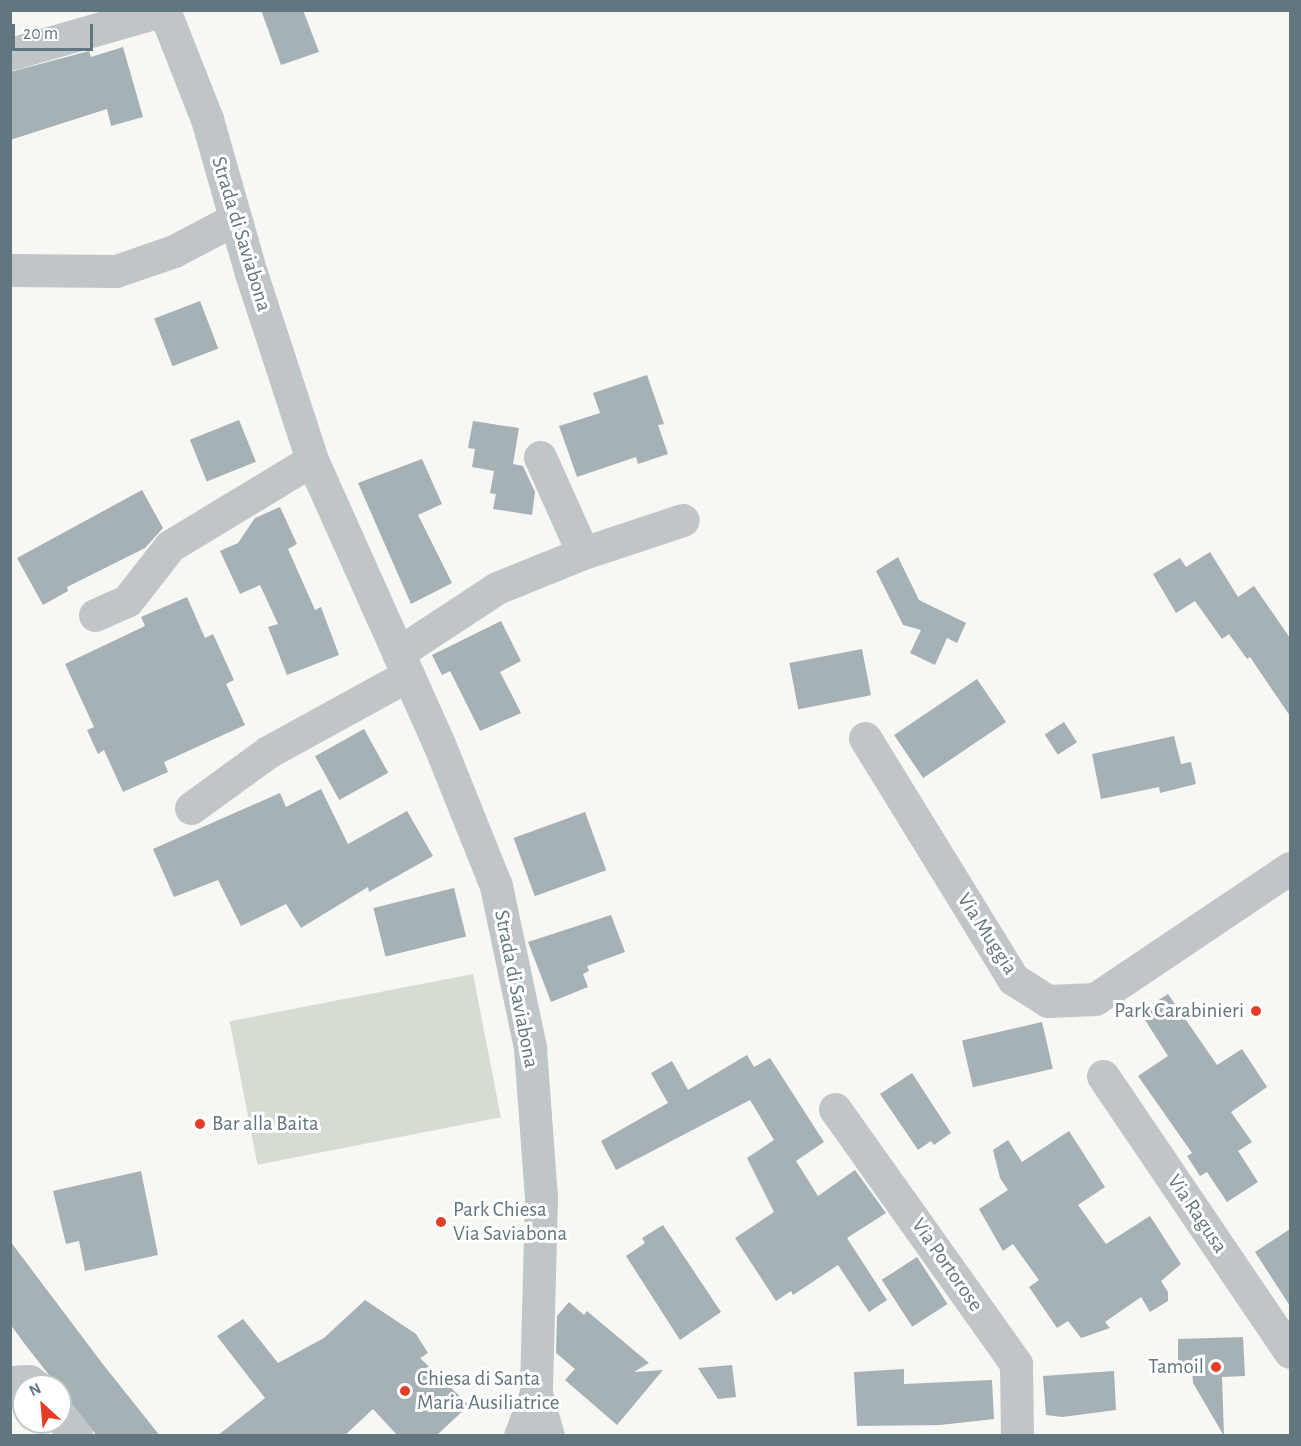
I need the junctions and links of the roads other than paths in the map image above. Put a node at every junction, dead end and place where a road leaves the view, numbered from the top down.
1 (164, 10) edge
2 (10, 54) edge
3 (236, 219) junction
4 (10, 270) edge
5 (540, 457) dead end
6 (312, 460) junction
7 (683, 520) dead end
8 (583, 553) junction
9 (95, 615) dead end
10 (403, 664) junction
11 (865, 738) dead end
12 (191, 808) dead end
13 (1290, 868) edge
14 (1102, 1076) dead end
15 (836, 1109) dead end
16 (1290, 1352) edge
17 (536, 1393) junction
18 (520, 1436) edge
19 (548, 1436) edge
20 (1017, 1436) edge

1 - 2 street, Strada di Saviabona
1 - 3 street, Strada di Saviabona
3 - 4 street
3 - 6 street, Strada di Saviabona
5 - 8 street
6 - 9 street
6 - 10 street, Strada di Saviabona
7 - 8 street
8 - 10 street
10 - 12 street
10 - 17 street, Strada di Saviabona
11 - 13 street, Via Muggia
14 - 16 street, Via Ragusa
15 - 20 street, Via Portorose
17 - 18 street, Strada di Saviabona
17 - 19 street, Strada di Saviabona

